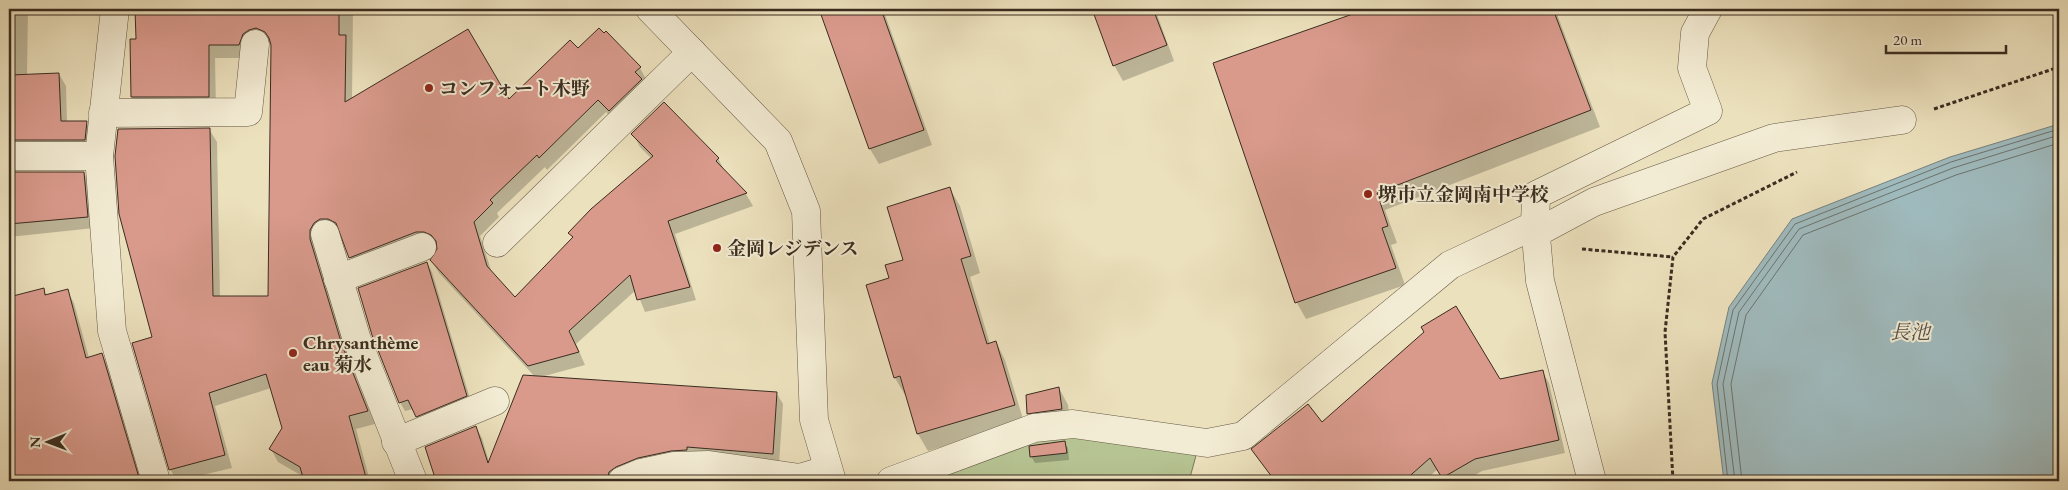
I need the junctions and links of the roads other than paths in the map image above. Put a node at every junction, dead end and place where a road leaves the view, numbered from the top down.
1 (115, 9) edge
2 (650, 9) edge
3 (1708, 9) edge
4 (255, 44) dead end
5 (692, 52) junction
6 (103, 112) junction
7 (1902, 120) road end
8 (9, 156) edge
9 (99, 156) junction
10 (325, 234) dead end
11 (1536, 234) junction
12 (497, 243) dead end
13 (422, 247) dead end
14 (338, 278) junction
15 (495, 401) dead end
16 (396, 442) junction
17 (821, 475) edge
18 (156, 481) edge
19 (413, 481) edge
20 (622, 481) edge
21 (890, 481) edge
22 (1592, 481) edge

1 - 6 street
2 - 5 street
3 - 11 street
4 - 6 street
5 - 12 street
5 - 17 street
6 - 9 street
7 - 11 street
8 - 9 street
9 - 18 street
10 - 14 street
11 - 21 street
11 - 22 street
13 - 14 street
14 - 16 street
15 - 16 street
16 - 19 street
17 - 20 street

